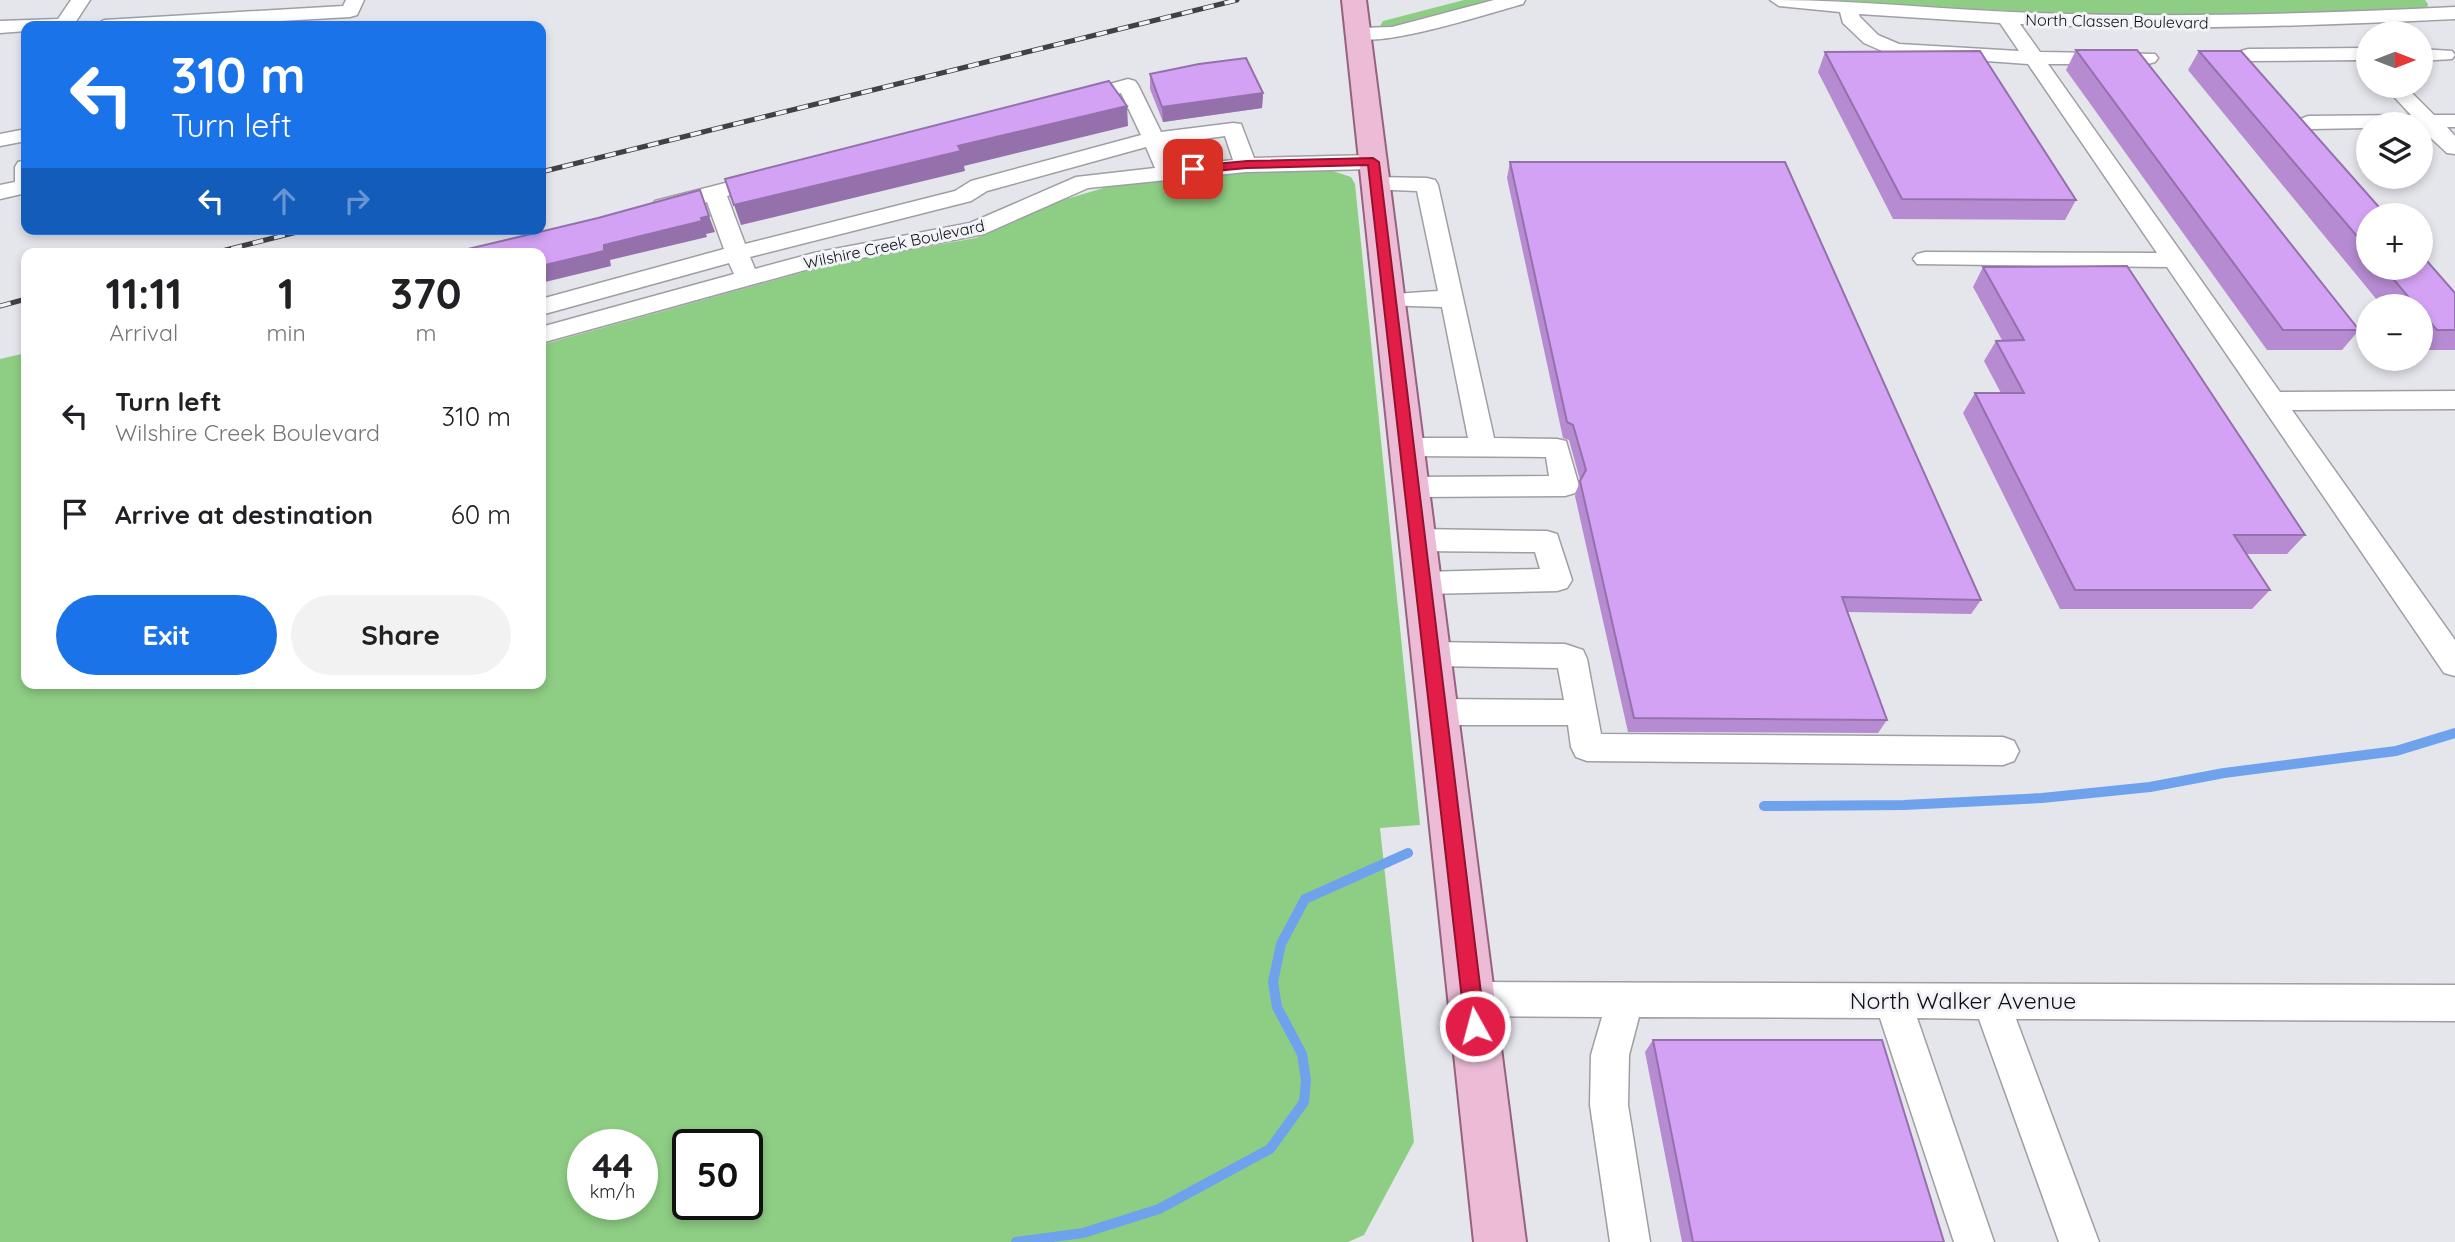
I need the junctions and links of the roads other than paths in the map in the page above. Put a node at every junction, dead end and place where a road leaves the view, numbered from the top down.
1 (81, 0) edge
2 (1445, 0) edge
3 (1516, 0) edge
4 (1779, 0) edge
5 (2433, 0) edge
6 (1849, 7) junction
7 (1400, 11) dead end
8 (349, 12) edge
9 (2455, 13) edge
10 (1362, 15) edge
11 (2006, 18) junction
12 (2330, 20) junction
13 (65, 21) edge
14 (192, 21) edge
15 (21, 26) edge
16 (0, 27) edge
17 (2356, 46) edge
18 (2248, 55) edge
19 (2433, 55) edge
20 (2445, 55) dead end
21 (2356, 56) edge
22 (2034, 58) junction
23 (2148, 58) dead end
24 (1153, 80) edge
25 (1128, 85) junction
26 (2406, 98) edge
27 (1053, 106) edge
28 (2420, 112) edge
29 (2433, 121) edge
30 (2455, 121) edge
31 (2356, 122) edge
32 (2433, 125) edge
33 (21, 136) edge
34 (1152, 139) junction
35 (0, 140) edge
36 (2455, 148) edge
37 (1247, 165) junction
38 (793, 172) edge
39 (1167, 172) junction
40 (1374, 173) junction
41 (21, 187) edge
42 (0, 192) edge
43 (715, 193) junction
44 (2362, 203) edge
45 (648, 210) edge
46 (737, 253) junction
47 (1925, 259) dead end
48 (2175, 260) junction
49 (746, 278) junction
50 (1452, 299) junction
51 (1389, 300) junction
52 (546, 306) edge
53 (546, 334) edge
54 (2455, 400) edge
55 (2272, 401) junction
56 (1406, 447) junction
57 (1483, 447) junction
58 (1411, 487) junction
59 (1418, 540) junction
60 (1423, 583) junction
61 (1431, 654) junction
62 (2455, 664) edge
63 (1581, 707) junction
64 (1438, 712) junction
65 (2003, 751) dead end
66 (1472, 999) junction
67 (1625, 1000) junction
68 (1991, 1000) junction
69 (1893, 1001) junction
70 (2455, 1003) edge
71 (1500, 1242) edge
72 (1630, 1242) edge
73 (1974, 1242) edge
74 (2079, 1242) edge

1 - 13 street
2 - 7 street
3 - 10 street
4 - 6 street, North Classen Boulevard
5 - 9 street
6 - 11 street, North Classen Boulevard
6 - 22 street
8 - 14 street
9 - 12 street, North Classen Boulevard
10 - 40 main road
11 - 12 street, North Classen Boulevard
11 - 22 street
12 - 17 street
15 - 16 street
18 - 21 street
19 - 20 street
22 - 23 street
22 - 48 street
24 - 25 street
25 - 27 street
25 - 34 street
26 - 28 street
29 - 30 street
31 - 44 street
32 - 36 street
33 - 35 street
34 - 37 street
34 - 39 street
34 - 46 street
37 - 39 street, Wilshire Creek Boulevard
37 - 40 street, Wilshire Creek Boulevard
38 - 43 street
39 - 49 street, Wilshire Creek Boulevard
40 - 50 street, Wilshire Creek Boulevard
40 - 51 main road
41 - 42 street
43 - 45 street
43 - 46 street
46 - 49 street
46 - 52 street
47 - 48 street
48 - 55 street
49 - 53 street, Wilshire Creek Boulevard
50 - 51 street
50 - 57 street
51 - 56 main road
54 - 55 street
55 - 62 street
56 - 57 street
56 - 58 main road
57 - 58 street
58 - 59 main road
59 - 60 main road
59 - 60 street
60 - 61 main road
61 - 63 street
61 - 64 main road
63 - 64 street
63 - 65 street
64 - 66 main road
66 - 67 street, North Walker Avenue
66 - 71 main road
67 - 69 street, North Walker Avenue
67 - 72 street
68 - 69 street, North Walker Avenue
68 - 70 street, North Walker Avenue
68 - 74 street
69 - 73 street

